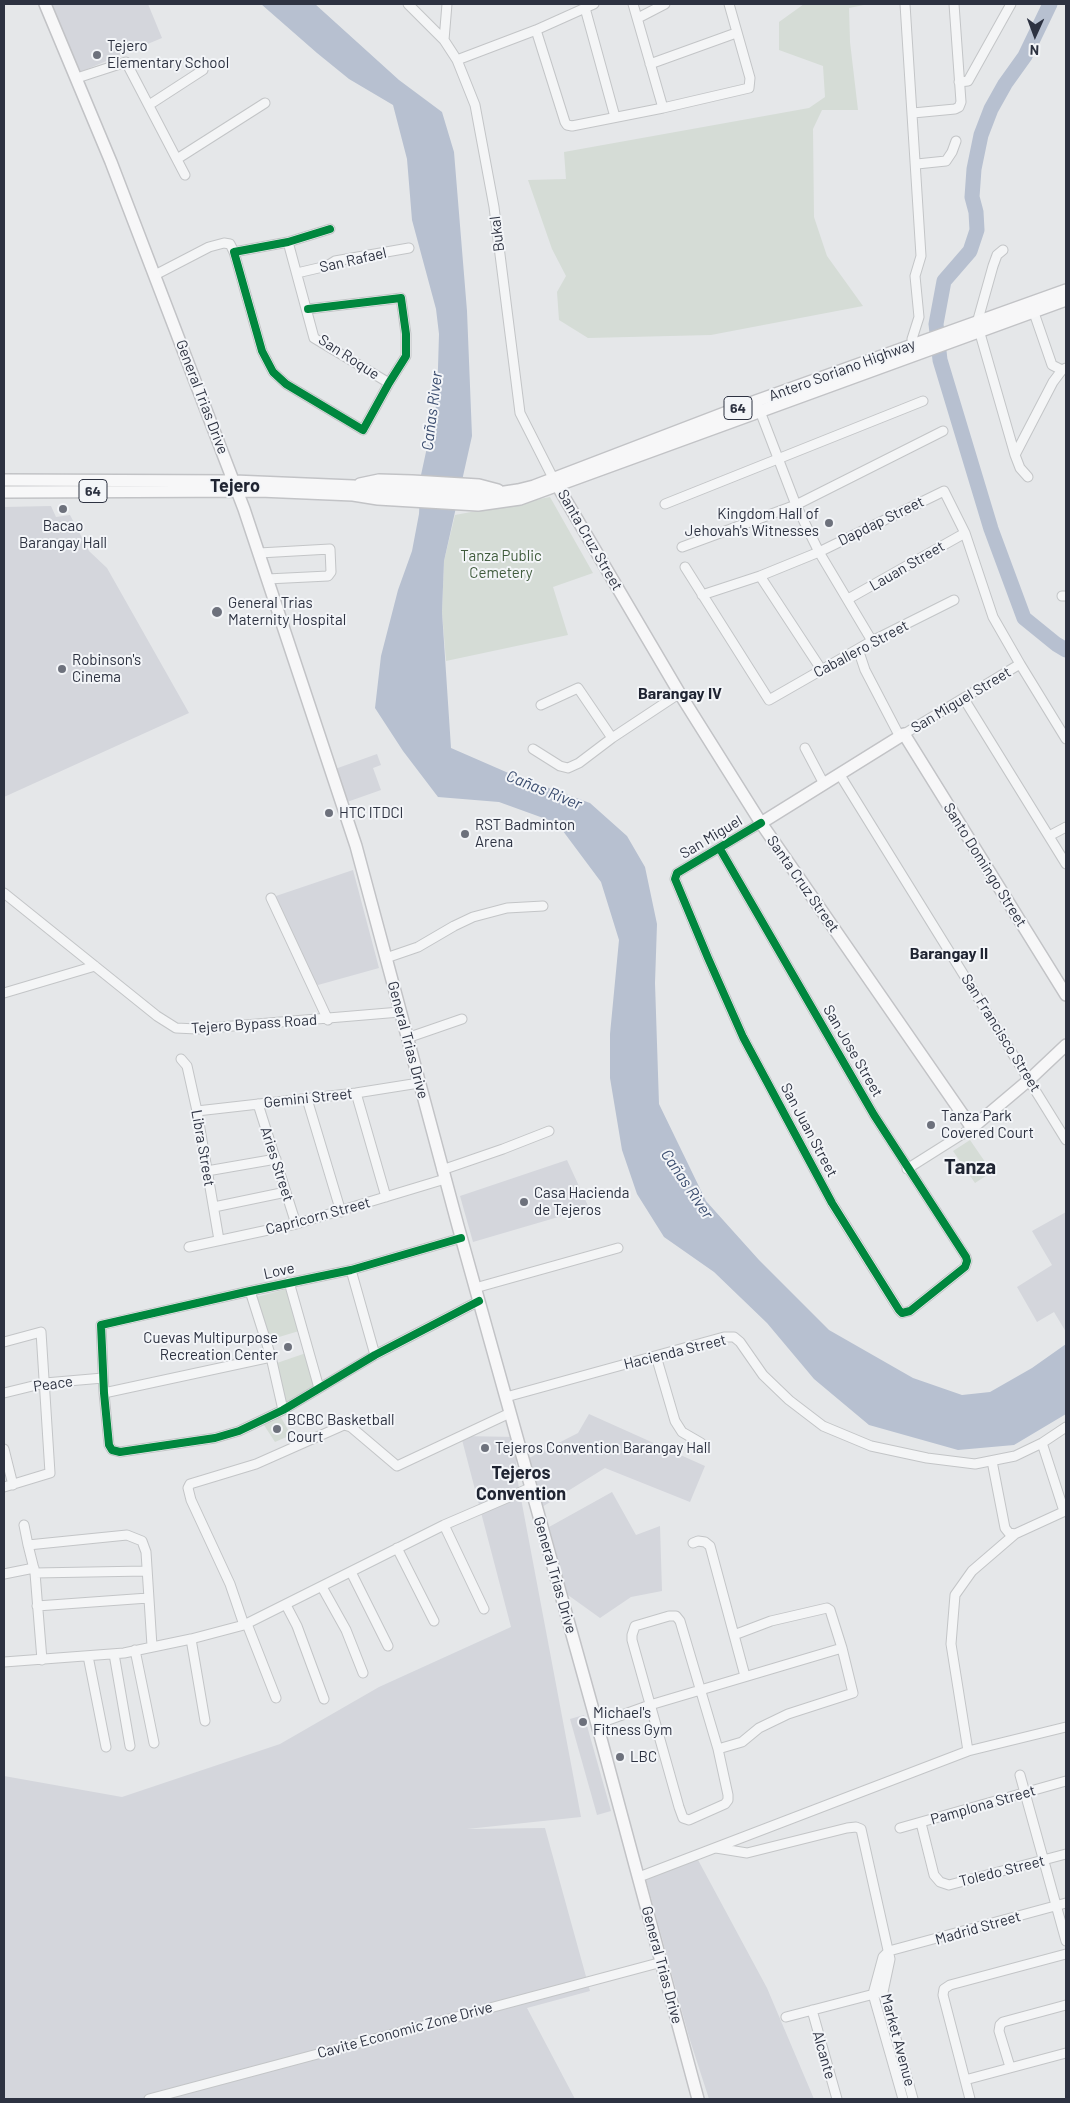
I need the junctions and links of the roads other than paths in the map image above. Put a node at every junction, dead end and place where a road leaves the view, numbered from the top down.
1 (45, 4) edge
2 (408, 4) edge
3 (447, 4) edge
4 (633, 4) edge
5 (665, 4) edge
6 (729, 4) edge
7 (905, 4) edge
8 (954, 4) edge
9 (1011, 4) edge
10 (589, 6) edge
11 (638, 18) junction
12 (536, 30) junction
13 (736, 33) junction
14 (444, 40) junction
15 (457, 60) junction
16 (650, 64) junction
17 (203, 70) dead end
18 (77, 78) junction
19 (959, 82) junction
20 (264, 103) dead end
21 (149, 106) junction
22 (663, 108) junction
23 (913, 112) junction
24 (615, 117) junction
25 (956, 141) dead end
26 (177, 159) junction
27 (917, 164) junction
28 (185, 175) dead end
29 (330, 229) dead end
30 (288, 242) junction
31 (409, 248) dead end
32 (1003, 250) dead end
33 (234, 252) junction
34 (297, 273) junction
35 (155, 275) junction
36 (1066, 290) edge
37 (1066, 300) edge
38 (1032, 307) junction
39 (308, 308) junction
40 (978, 327) junction
41 (913, 350) junction
42 (1064, 369) edge
43 (389, 383) junction
44 (923, 401) dead end
45 (758, 406) junction
46 (943, 431) dead end
47 (1014, 455) junction
48 (778, 460) junction
49 (1028, 477) dead end
50 (4, 480) edge
51 (556, 482) junction
52 (235, 486) junction
53 (353, 490) junction
54 (4, 492) edge
55 (479, 495) junction
56 (665, 504) dead end
57 (796, 505) junction
58 (965, 533) junction
59 (682, 547) dead end
60 (819, 552) junction
61 (259, 553) junction
62 (685, 567) dead end
63 (760, 576) junction
64 (267, 579) junction
65 (702, 596) junction
66 (848, 599) junction
67 (954, 600) dead end
68 (872, 641) junction
69 (858, 649) junction
70 (1020, 664) junction
71 (821, 669) junction
72 (680, 693) junction
73 (964, 699) junction
74 (541, 704) dead end
75 (902, 735) junction
76 (612, 738) junction
77 (1066, 739) edge
78 (805, 748) dead end
79 (533, 749) dead end
80 (840, 775) junction
81 (824, 784) junction
82 (761, 823) junction
83 (1066, 827) edge
84 (1049, 836) junction
85 (720, 849) junction
86 (1066, 864) edge
87 (675, 876) joint
88 (4, 893) edge
89 (271, 898) dead end
90 (543, 906) dead end
91 (386, 958) junction
92 (95, 966) junction
93 (4, 993) edge
94 (1066, 995) edge
95 (400, 1012) junction
96 (462, 1019) dead end
97 (328, 1020) junction
98 (407, 1038) junction
99 (1066, 1045) edge
100 (181, 1059) dead end
101 (1030, 1079) junction
102 (419, 1083) junction
103 (356, 1093) junction
104 (307, 1099) junction
105 (258, 1104) junction
106 (197, 1111) junction
107 (972, 1128) junction
108 (549, 1131) dead end
109 (1066, 1140) edge
110 (276, 1159) junction
111 (908, 1169) junction
112 (208, 1171) junction
113 (444, 1175) junction
114 (286, 1192) junction
115 (386, 1197) junction
116 (214, 1207) junction
117 (341, 1212) junction
118 (296, 1224) junction
119 (461, 1238) junction
120 (219, 1240) junction
121 (189, 1247) dead end
122 (618, 1248) dead end
123 (967, 1264) joint
124 (351, 1270) junction
125 (289, 1282) junction
126 (475, 1288) junction
127 (250, 1291) junction
128 (479, 1302) junction
129 (4, 1342) edge
130 (375, 1354) junction
131 (656, 1356) junction
132 (271, 1357) junction
133 (103, 1378) junction
134 (45, 1383) junction
135 (319, 1388) junction
136 (4, 1393) edge
137 (104, 1393) junction
138 (506, 1397) junction
139 (283, 1410) junction
140 (510, 1413) junction
141 (1066, 1427) edge
142 (701, 1443) dead end
143 (1042, 1443) junction
144 (4, 1449) edge
145 (992, 1461) junction
146 (13, 1485) junction
147 (4, 1487) edge
148 (530, 1488) junction
149 (24, 1525) dead end
150 (444, 1525) junction
151 (1015, 1534) junction
152 (693, 1543) dead end
153 (28, 1545) junction
154 (397, 1548) junction
155 (34, 1570) junction
156 (146, 1571) junction
157 (350, 1572) junction
158 (4, 1574) edge
159 (322, 1587) junction
160 (148, 1598) junction
161 (286, 1605) junction
162 (37, 1606) junction
163 (484, 1609) dead end
164 (434, 1621) dead end
165 (245, 1624) junction
166 (734, 1635) junction
167 (191, 1639) junction
168 (152, 1646) junction
169 (388, 1646) dead end
170 (842, 1648) junction
171 (135, 1650) junction
172 (114, 1654) junction
173 (88, 1656) junction
174 (42, 1660) junction
175 (4, 1662) edge
176 (363, 1673) dead end
177 (745, 1676) junction
178 (700, 1691) junction
179 (276, 1698) dead end
180 (324, 1699) dead end
181 (650, 1706) junction
182 (205, 1721) dead end
183 (597, 1724) junction
184 (1066, 1726) edge
185 (154, 1743) dead end
186 (130, 1746) dead end
187 (106, 1747) dead end
188 (718, 1749) junction
189 (968, 1751) junction
190 (1020, 1775) dead end
191 (1066, 1781) edge
192 (1024, 1793) junction
193 (921, 1823) junction
194 (900, 1828) dead end
195 (716, 1848) junction
196 (1066, 1854) edge
197 (1044, 1861) junction
198 (639, 1877) junction
199 (1066, 1902) edge
200 (1056, 1906) junction
201 (1066, 1941) edge
202 (889, 1952) junction
203 (1066, 1954) edge
204 (662, 1962) junction
205 (878, 1993) junction
206 (1066, 2005) edge
207 (812, 2010) junction
208 (786, 2017) dead end
209 (1066, 2053) edge
210 (1010, 2067) junction
211 (966, 2080) junction
212 (149, 2099) edge
213 (698, 2099) edge
214 (837, 2099) edge
215 (903, 2099) edge
216 (913, 2099) edge
217 (970, 2099) edge

1 - 18 main road, General Trias Drive
2 - 14 street, Bukal
3 - 14 street
4 - 11 street
5 - 11 street
6 - 13 street
7 - 23 street
8 - 19 street
9 - 19 street
10 - 12 street
10 - 24 street
11 - 16 street
12 - 15 street
12 - 24 street
13 - 16 street
13 - 22 street
14 - 15 street, Bukal
15 - 51 street, Bukal
16 - 22 street
17 - 21 street
18 - 21 street
18 - 35 main road, General Trias Drive
19 - 23 street
20 - 26 street
21 - 26 street
22 - 24 street
23 - 27 street
25 - 27 street
26 - 28 street
27 - 41 street
29 - 30 street
30 - 33 street
30 - 34 street, San Roque
31 - 34 street, San Rafael
32 - 40 street
33 - 35 street
33 - 43 street
34 - 39 street, San Roque
35 - 52 main road, General Trias Drive
36 - 38 main road, Antero Soriano Highway / 64
37 - 38 main road, Antero Soriano Highway / 64
38 - 40 main road, Antero Soriano Highway / 64
38 - 42 street
39 - 43 street, San Roque
39 - 43 street
40 - 41 main road, Antero Soriano Highway / 64
40 - 47 street
41 - 45 main road, Antero Soriano Highway / 64
42 - 47 street
44 - 48 street
45 - 48 street
45 - 51 main road, Antero Soriano Highway / 64
46 - 57 street
47 - 49 street
48 - 56 street
48 - 57 street
50 - 52 main road, Antero Soriano Highway / 64
51 - 55 main road, Antero Soriano Highway / 64
51 - 72 main road, Santa Cruz Street
52 - 53 main road, Antero Soriano Highway / 64
52 - 54 main road, Antero Soriano Highway / 64
52 - 61 main road, General Trias Drive
53 - 55 main road, Antero Soriano Highway / 64
53 - 55 main road, Antero Soriano Highway / 64
57 - 59 street
57 - 60 street
58 - 60 street, Dapdap Street
58 - 66 street, Lauan Street
58 - 70 street
60 - 63 street, Dapdap Street
60 - 66 street
61 - 64 main road, General Trias Drive
61 - 64 street
62 - 65 street
63 - 65 street, Dapdap Street
63 - 71 street
64 - 91 main road, General Trias Drive
65 - 71 street, Caballero Street
66 - 68 street
67 - 68 street, Caballero Street
68 - 69 street, Caballero Street
69 - 71 street, Caballero Street
69 - 75 street
70 - 73 street, San Miguel Street
70 - 77 street, San Miguel Street
72 - 76 street
72 - 82 main road, Santa Cruz Street
73 - 75 street, San Miguel Street
73 - 84 street
74 - 76 street
75 - 80 main road, San Miguel
75 - 94 main road, Santo Domingo Street
76 - 79 street
78 - 81 street
80 - 81 main road, San Miguel
80 - 101 street, San Francisco Street
81 - 82 main road, San Miguel
82 - 85 street, San Miguel
82 - 107 main road, Santa Cruz Street
83 - 84 street
84 - 86 street
85 - 87 street, San Miguel
85 - 111 street, San Jose Street
87 - 123 street, San Juan Street
88 - 92 street, Tejero Bypass Road
89 - 97 street
90 - 91 street
91 - 95 main road, General Trias Drive
92 - 93 street
92 - 97 street, Tejero Bypass Road
95 - 97 street, Tejero Bypass Road
95 - 98 main road, General Trias Drive
96 - 98 street
98 - 102 main road, General Trias Drive
99 - 101 main road
100 - 106 street, Libra Street
101 - 107 main road
101 - 109 street, San Francisco Street
102 - 103 street, Gemini Street
102 - 113 main road, General Trias Drive
103 - 104 street, Gemini Street
103 - 115 street
104 - 105 street, Gemini Street
104 - 117 street
105 - 106 street, Gemini Street
105 - 110 street, Aries Street
106 - 112 street, Libra Street
107 - 111 street
108 - 113 street, Capricorn Street
110 - 112 street
110 - 114 street, Aries Street
111 - 123 street, San Jose Street
112 - 116 street, Libra Street
113 - 115 street, Capricorn Street
113 - 119 main road, General Trias Drive
114 - 116 street
114 - 118 street, Aries Street
115 - 117 street, Capricorn Street
116 - 120 street, Libra Street
117 - 118 street, Capricorn Street
118 - 120 street, Capricorn Street
119 - 124 street, Love
119 - 126 main road, General Trias Drive
120 - 121 street, Capricorn Street
122 - 126 street
124 - 125 street, Love
124 - 130 street
125 - 127 street, Love
125 - 135 street
126 - 128 main road, General Trias Drive
127 - 132 street
127 - 133 street, Love
128 - 130 street
128 - 138 main road, General Trias Drive
129 - 134 street
130 - 135 street
131 - 138 street, Hacienda Street
131 - 142 street
131 - 145 street, Hacienda Street
132 - 137 street
132 - 139 street
133 - 134 street, Peace
133 - 137 street
134 - 136 street, Peace
134 - 146 street
135 - 139 street
137 - 139 street
138 - 140 main road, General Trias Drive
140 - 148 main road, General Trias Drive
140 - 165 street
141 - 143 street, Hacienda Street
143 - 145 street, Hacienda Street
143 - 151 street
144 - 146 street
145 - 151 street
146 - 147 street
148 - 150 street
148 - 183 main road, General Trias Drive
149 - 153 street
150 - 154 street
150 - 163 street
151 - 189 street
152 - 166 street
153 - 155 street
153 - 156 street
154 - 157 street
154 - 164 street
155 - 156 street
155 - 158 street
155 - 162 street
156 - 160 street
157 - 159 street
157 - 169 street
159 - 161 street
159 - 176 street
160 - 162 street
160 - 168 street
161 - 165 street
161 - 180 street
162 - 174 street
165 - 167 street
165 - 179 street
166 - 170 street
166 - 177 street
167 - 168 street
167 - 182 street
168 - 171 street
170 - 177 street
170 - 188 street
171 - 172 street
171 - 185 street
172 - 173 street
172 - 186 street
173 - 174 street
173 - 187 street
174 - 175 street
177 - 178 street
178 - 181 street
178 - 181 street
178 - 188 street
181 - 183 street
181 - 188 street
183 - 198 main road, General Trias Drive
184 - 189 street
189 - 195 street
190 - 192 street
191 - 192 street, Pamplona Street
192 - 193 street, Pamplona Street
192 - 197 street
193 - 194 street, Pamplona Street
193 - 197 street, Toledo Street
195 - 198 street
195 - 202 street, Market Avenue
196 - 197 street, Toledo Street
197 - 200 street
198 - 204 main road, General Trias Drive
199 - 200 street, Madrid Street
200 - 201 street
200 - 202 street, Madrid Street
202 - 205 street, Market Avenue
203 - 211 street
204 - 212 street, Cavite Economic Zone Drive
204 - 213 main road, General Trias Drive
205 - 207 street
205 - 215 street, Market Avenue
205 - 216 street, Market Avenue
206 - 210 street
207 - 208 street
207 - 214 street, Alcante
209 - 210 street
210 - 211 street
211 - 217 street

